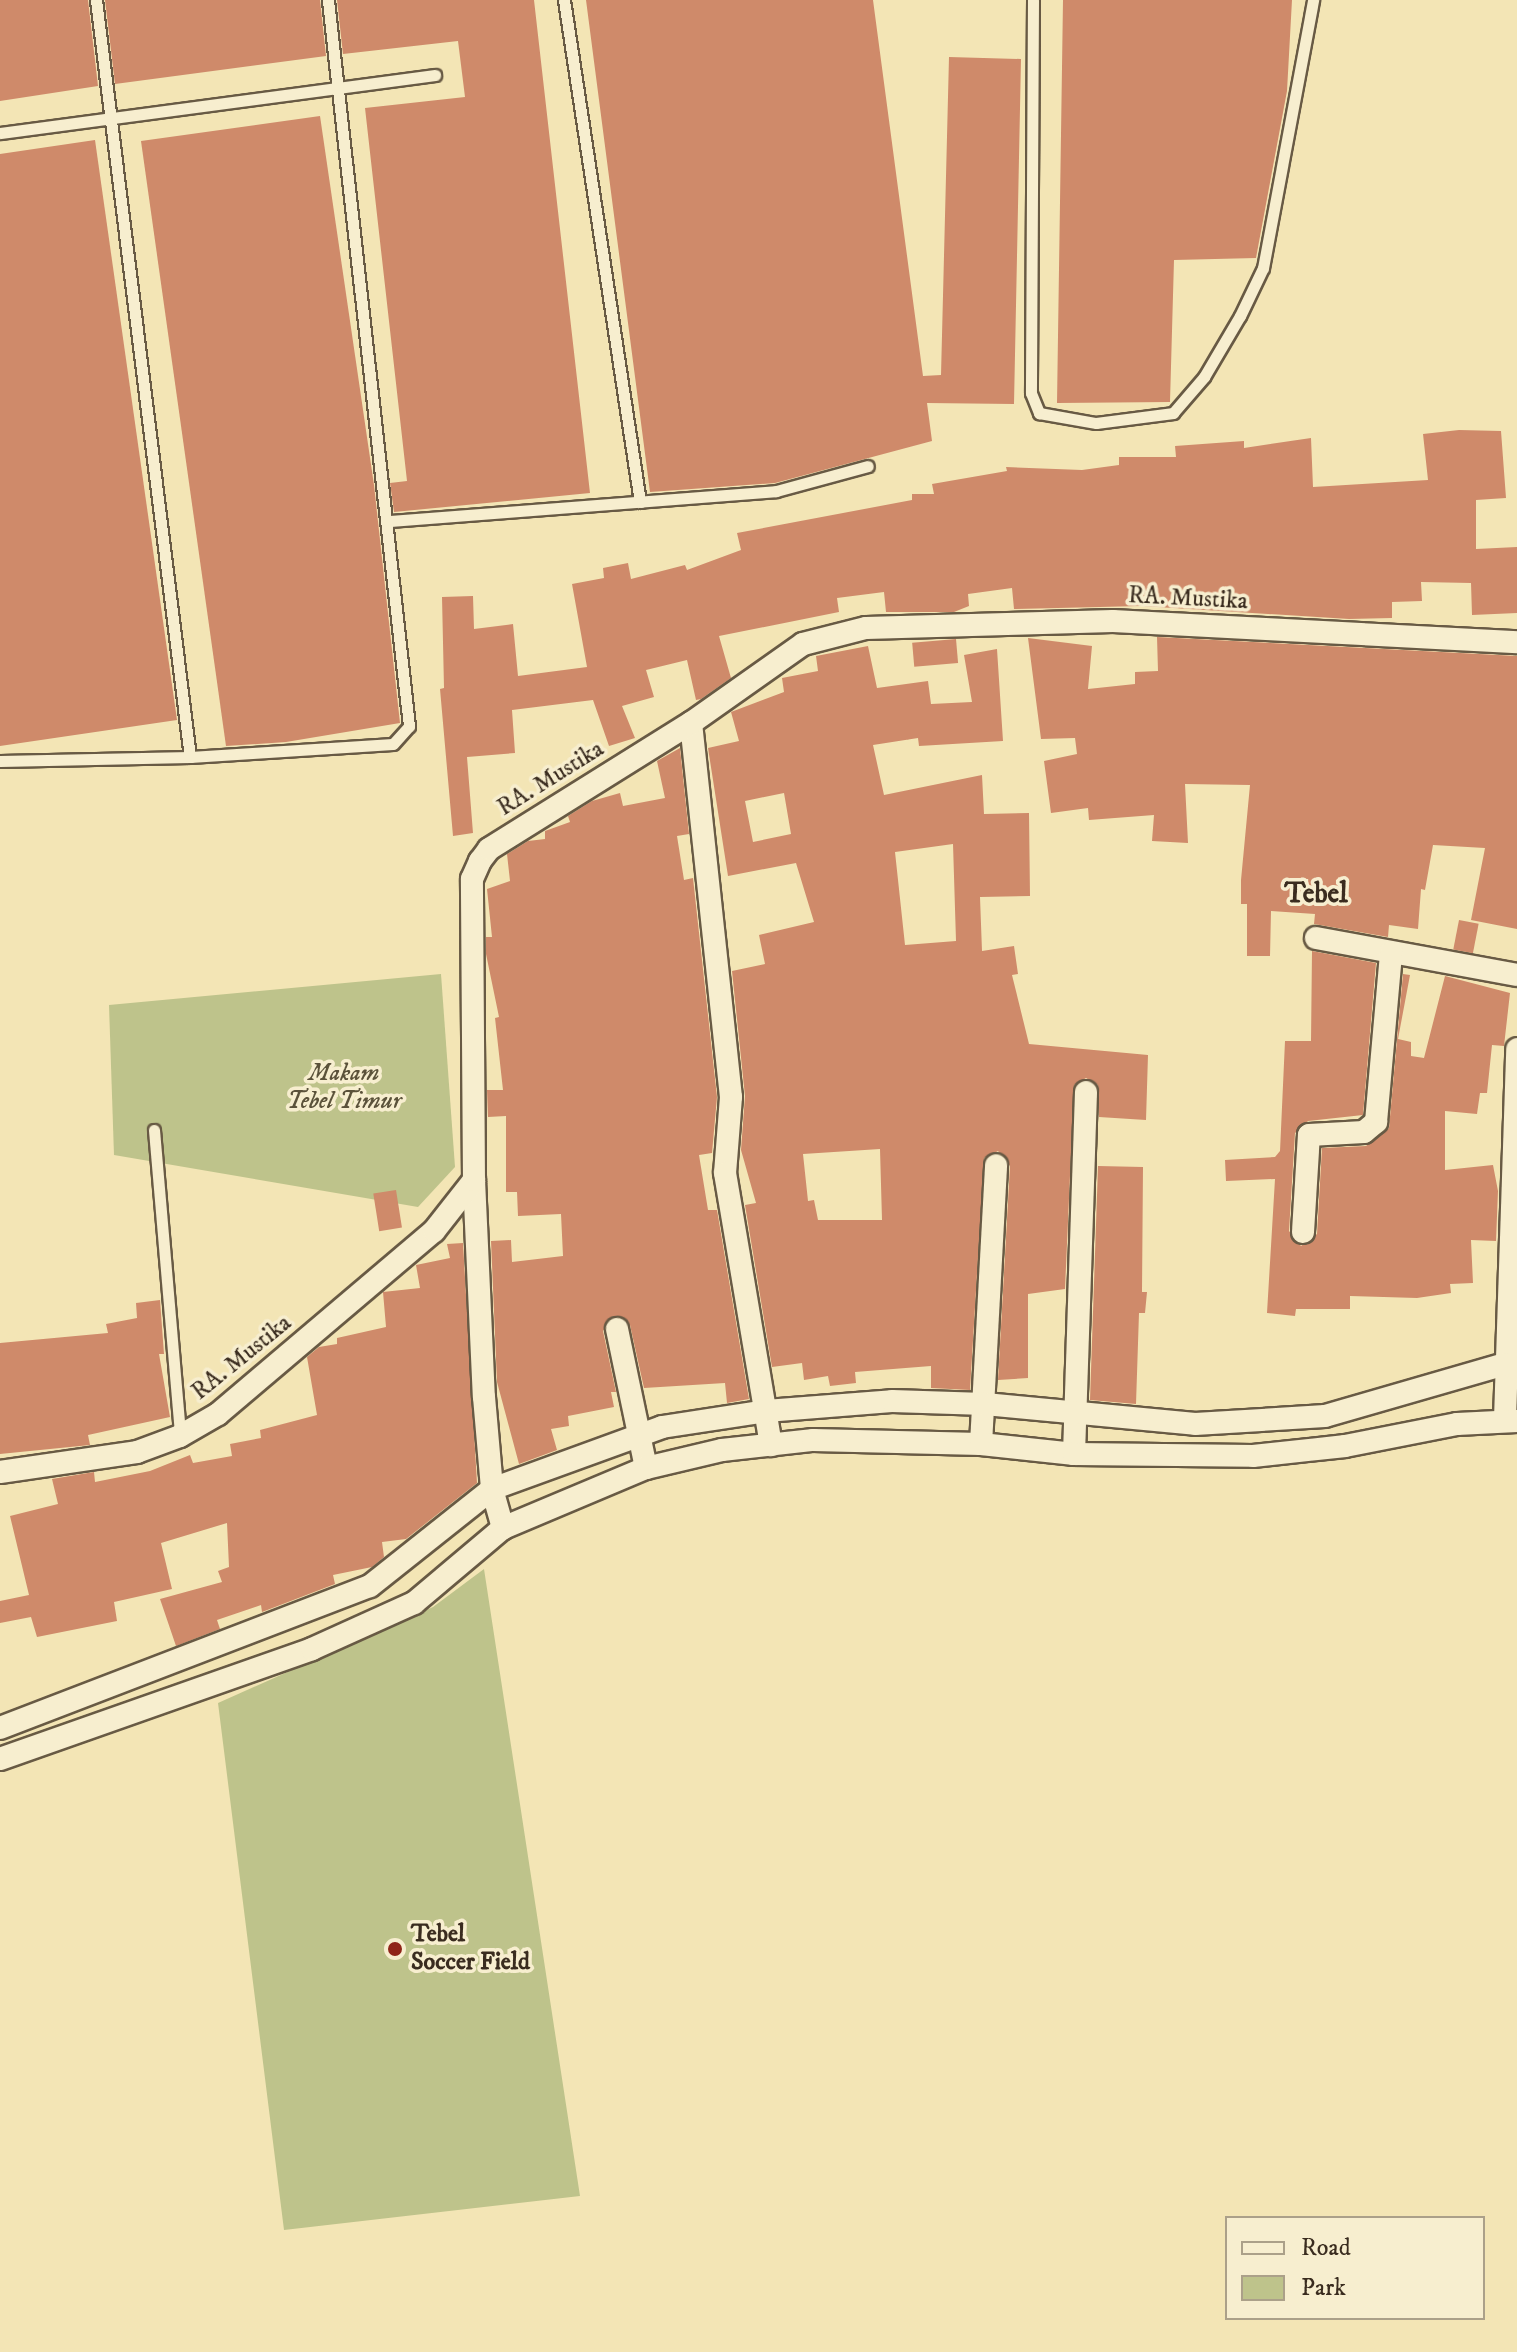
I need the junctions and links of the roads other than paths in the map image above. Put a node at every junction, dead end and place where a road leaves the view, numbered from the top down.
1 (96, 0) edge
2 (328, 0) edge
3 (564, 0) edge
4 (1033, 0) edge
5 (1313, 0) edge
6 (435, 75) dead end
7 (339, 89) junction
8 (111, 118) junction
9 (0, 133) edge
10 (868, 466) dead end
11 (640, 502) junction
12 (389, 521) junction
13 (1517, 642) edge
14 (691, 723) junction
15 (190, 757) junction
16 (0, 761) edge
17 (1316, 938) dead end
18 (1391, 953) junction
19 (1517, 975) edge
20 (1517, 1049) edge
21 (1086, 1092) dead end
22 (154, 1130) dead end
23 (996, 1165) dead end
24 (1515, 1171) edge
25 (474, 1180) junction
26 (1303, 1232) dead end
27 (617, 1329) dead end
28 (1509, 1370) edge
29 (985, 1408) junction
30 (1509, 1415) edge
31 (768, 1428) junction
32 (1075, 1435) junction
33 (180, 1436) junction
34 (981, 1440) junction
35 (640, 1451) junction
36 (0, 1472) edge
37 (497, 1507) junction
38 (305, 1632) junction
39 (0, 1728) edge
40 (0, 1759) edge

1 - 8 lane
2 - 7 lane
3 - 11 lane
4 - 5 lane
6 - 7 lane
7 - 8 lane
7 - 12 lane
8 - 9 lane
8 - 15 lane
10 - 11 lane
11 - 12 lane
12 - 15 lane
13 - 14 street, RA. Mustika
14 - 25 street, RA. Mustika
14 - 31 street
15 - 16 lane
17 - 18 street
18 - 19 street
18 - 26 street
20 - 24 street
21 - 32 street
22 - 33 lane
23 - 29 street
24 - 28 street
25 - 33 street, RA. Mustika
25 - 37 street
27 - 35 street
28 - 30 street
28 - 32 street
29 - 31 street
29 - 32 street
29 - 34 street
30 - 32 street
31 - 34 street
31 - 35 street
31 - 35 street
32 - 34 street
33 - 36 street, RA. Mustika
35 - 37 street
35 - 37 street
37 - 38 street
37 - 38 street
38 - 39 street
38 - 40 street

